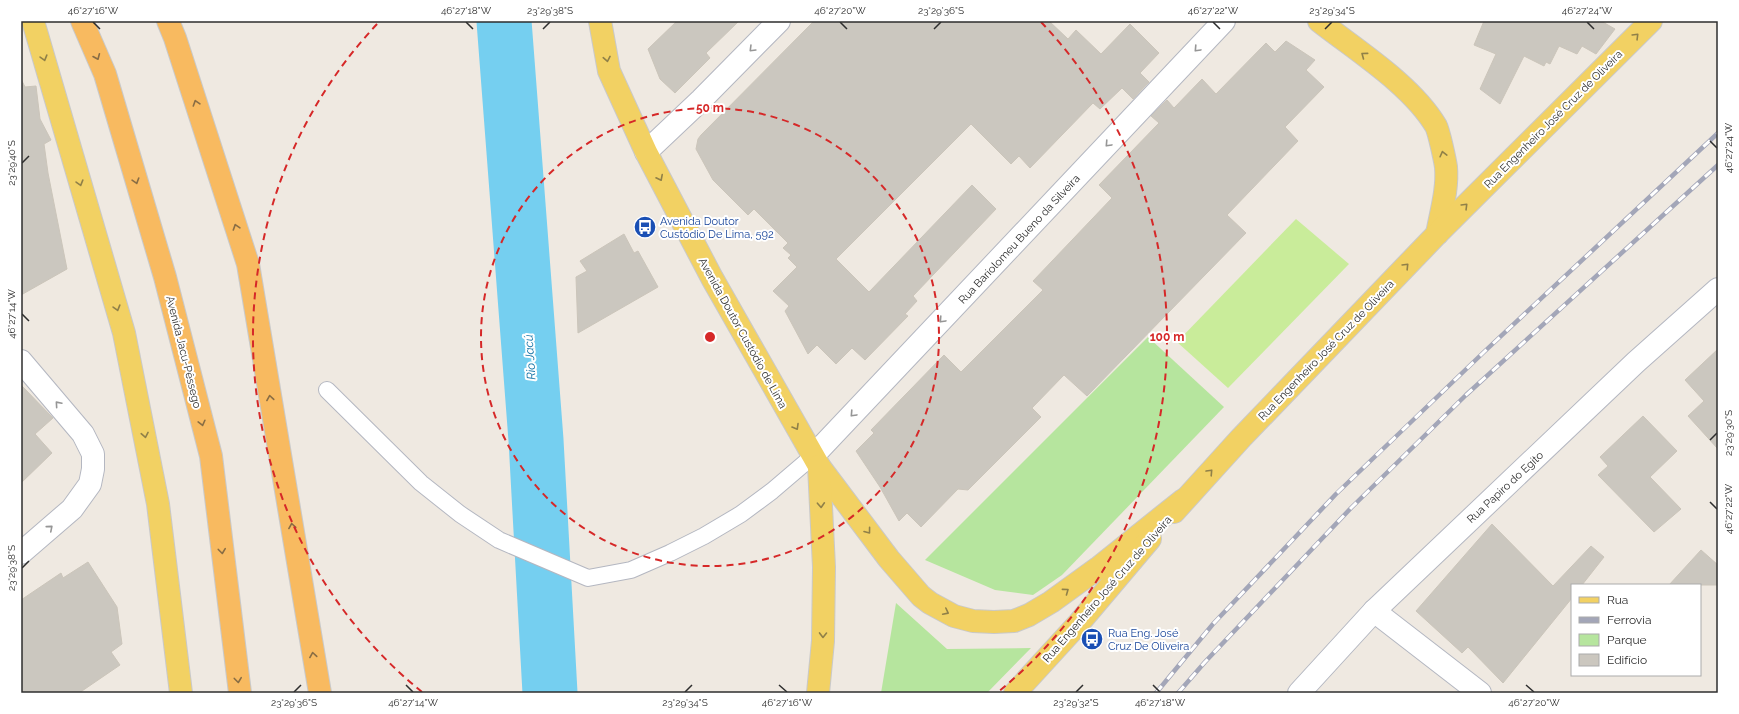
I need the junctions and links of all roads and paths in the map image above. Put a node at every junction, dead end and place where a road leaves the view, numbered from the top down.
1 (33, 21) edge
2 (82, 21) edge
3 (600, 21) edge
4 (779, 21) edge
5 (1224, 21) edge
6 (1318, 21) edge
7 (1651, 21) edge
8 (172, 27) edge
9 (646, 152) junction
10 (1437, 234) junction
11 (1718, 289) edge
12 (21, 361) edge
13 (327, 390) dead end
14 (816, 461) junction
15 (1183, 500) junction
16 (21, 553) edge
17 (1374, 611) junction
18 (180, 693) edge
19 (240, 693) edge
20 (320, 693) edge
21 (818, 693) edge
22 (1014, 693) edge
23 (1299, 693) edge
24 (1480, 693) edge

1 -> 18 main road
2 -> 19 highway, Avenida Jacu-Pêssego
3 -> 9 main road, Avenida Doutor Custódio de Lima
4 -> 9 street
5 -> 14 street, Rua Bariolomeu Bueno da Silveira
10 -> 6 main road
10 -> 7 main road, Rua Engenheiro José Cruz de Oliveira
20 -> 8 highway
9 -> 14 main road, Avenida Doutor Custódio de Lima
15 -> 10 main road, Rua Engenheiro José Cruz de Oliveira
11 - 17 street, Rua Papiro do Egito
16 -> 12 street
13 - 14 lane
14 -> 15 main road, Avenida Doutor Custódio de Lima
14 -> 21 main road
15 - 22 main road, Rua Engenheiro José Cruz de Oliveira
17 - 23 street, Rua Papiro do Egito
17 - 24 street

